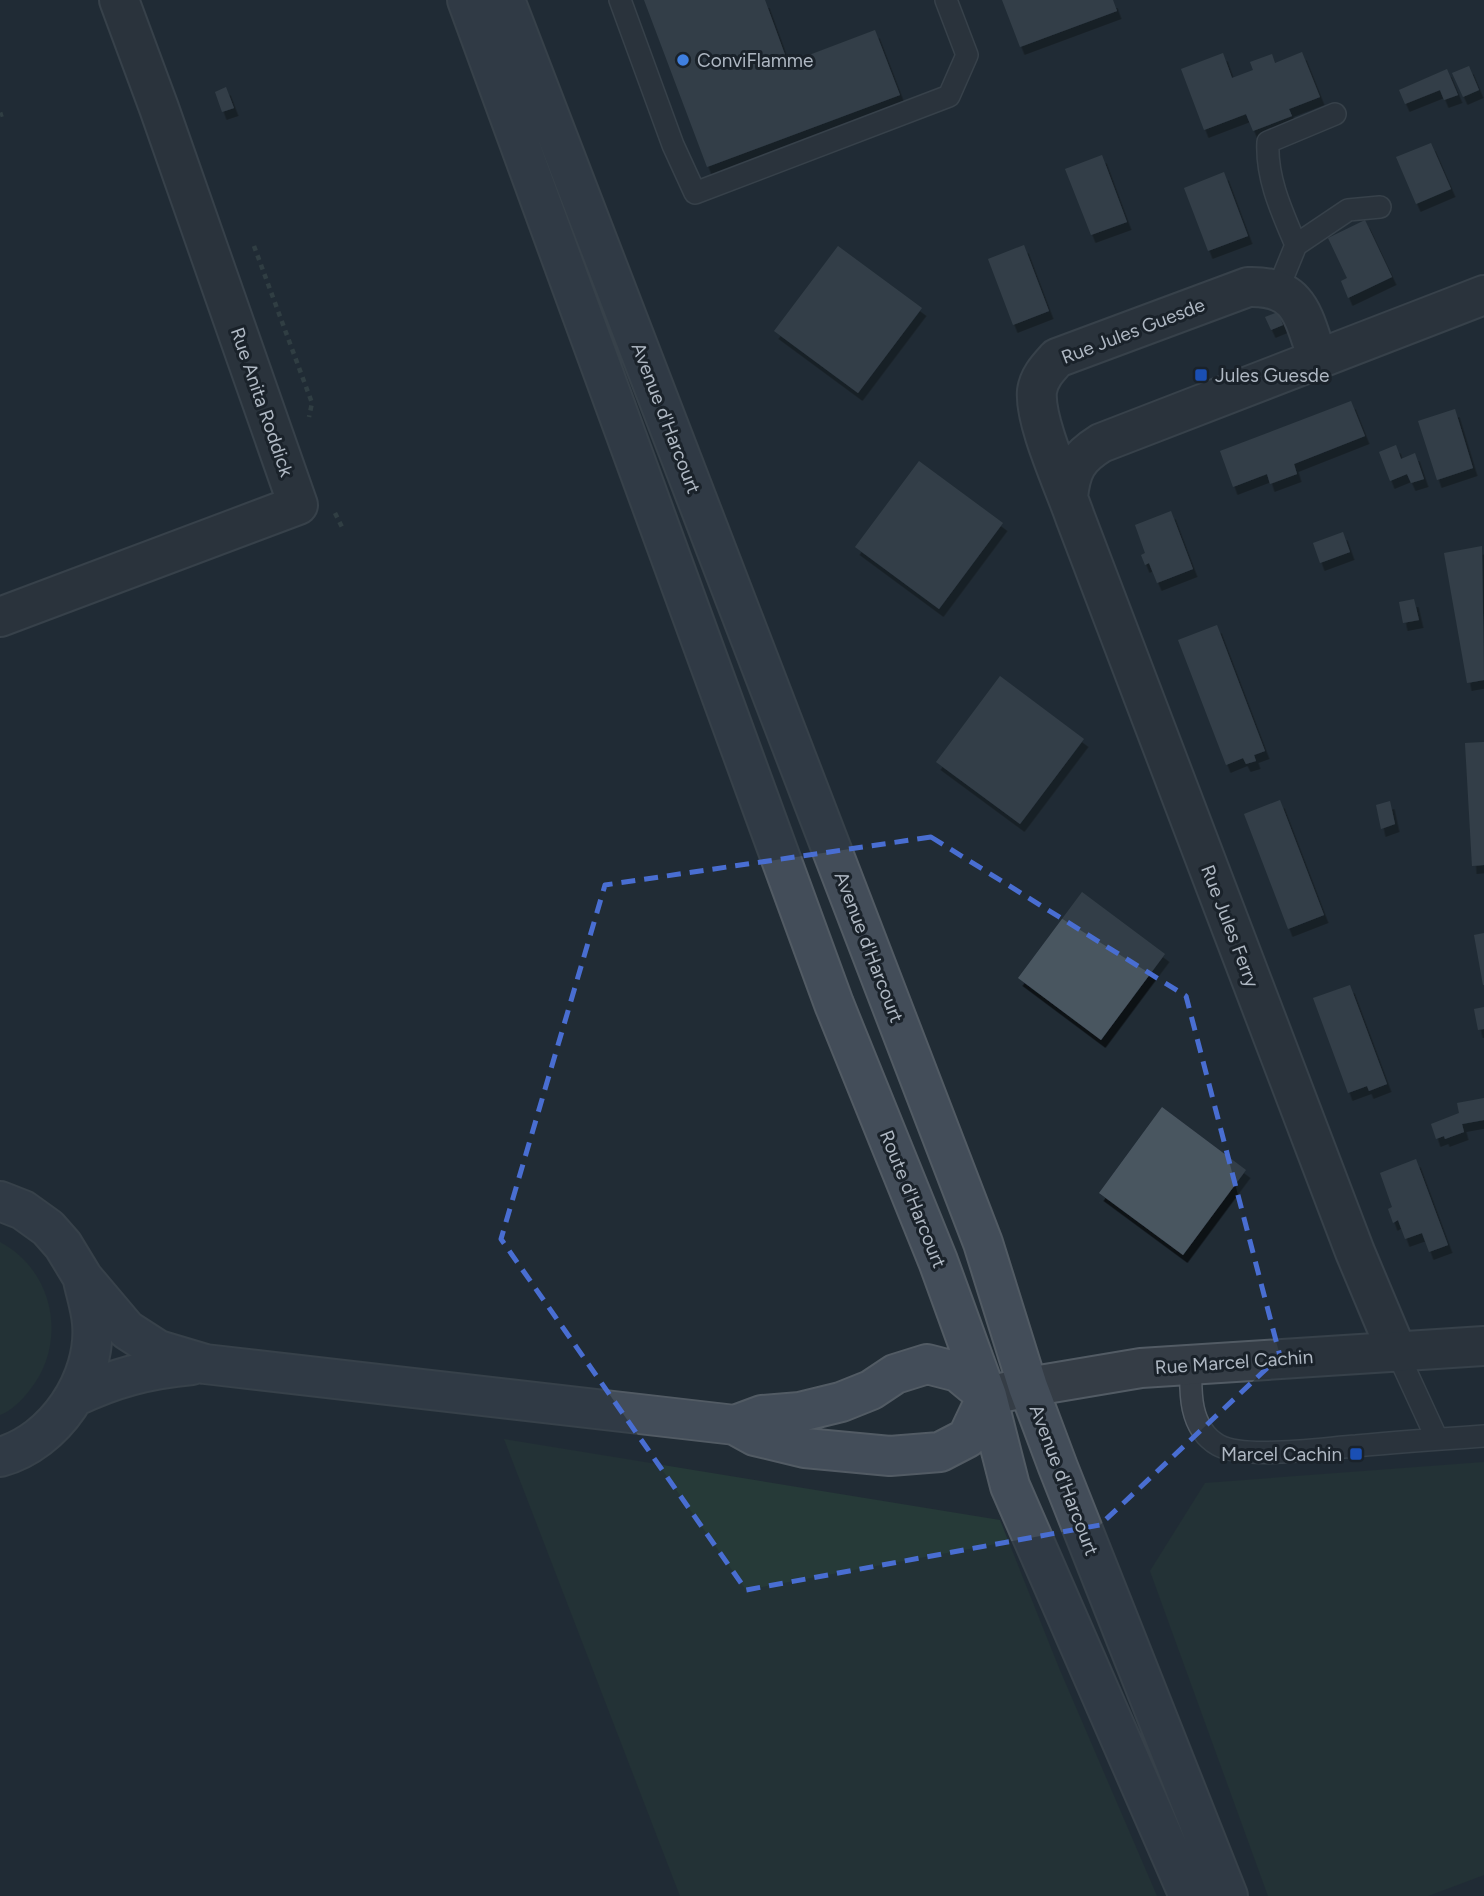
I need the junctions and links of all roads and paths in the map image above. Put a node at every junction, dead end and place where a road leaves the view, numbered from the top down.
1 (119, 0) edge
2 (467, 0) edge
3 (505, 0) edge
4 (620, 0) edge
5 (946, 0) edge
6 (1335, 114) dead end
7 (1380, 207) dead end
8 (1296, 245) junction
9 (1278, 289) junction
10 (1481, 305) edge
11 (1318, 359) junction
12 (1068, 497) junction
13 (0, 617) edge
14 (0, 1201) edge
15 (83, 1278) junction
16 (1484, 1346) edge
17 (1398, 1352) junction
18 (1191, 1363) junction
19 (205, 1364) junction
20 (1028, 1387) junction
21 (987, 1396) junction
22 (74, 1397) junction
23 (735, 1425) junction
24 (1484, 1436) edge
25 (1437, 1439) junction
26 (3, 1459) edge
27 (1189, 1896) edge
28 (1228, 1896) edge

1 - 13 street, Rue Anita Roddick
2 - 21 main road, Route d'Harcourt
3 - 20 main road, Avenue d'Harcourt
4 - 5 lane
6 - 8 lane
7 - 8 lane
8 - 9 lane
9 - 11 street
9 - 12 street, Rue Jules Guesde
10 - 11 street
11 - 12 street
12 - 17 street, Rue Jules Ferry
14 - 15 main road
15 - 19 main road
15 - 22 main road
16 - 17 street, Rue Marcel Cachin
17 - 18 street, Rue Marcel Cachin
17 - 25 lane
18 - 20 street, Rue Marcel Cachin
18 - 25 lane
19 - 22 main road
19 - 23 main road
20 - 21 street, Rue Marcel Cachin
20 - 28 main road, Avenue d'Harcourt
21 - 23 main road
21 - 23 main road
21 - 27 main road
22 - 26 main road
24 - 25 lane

